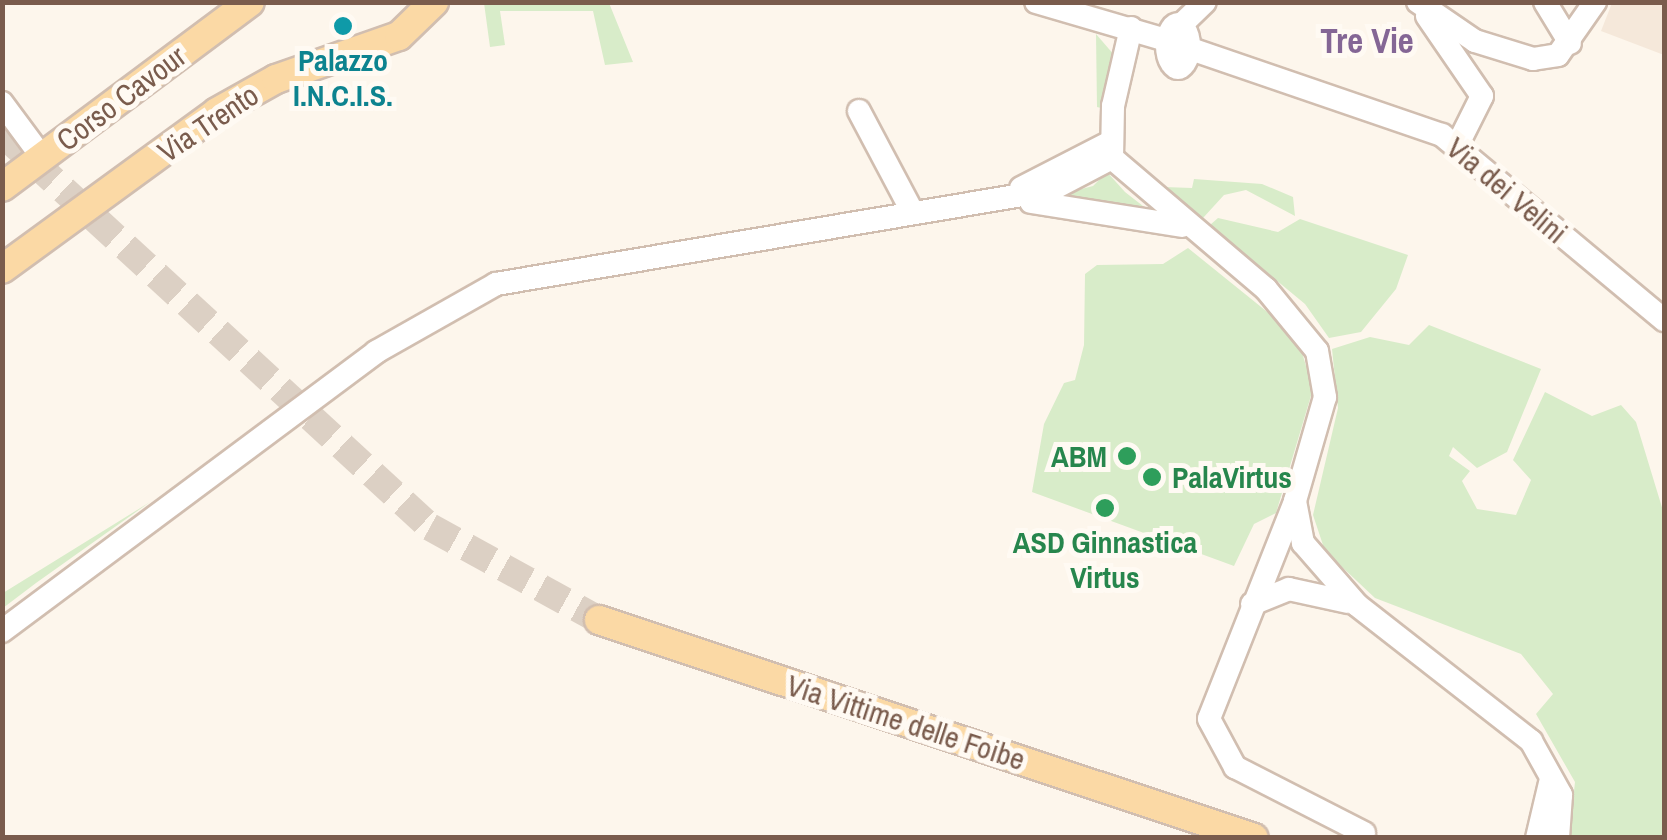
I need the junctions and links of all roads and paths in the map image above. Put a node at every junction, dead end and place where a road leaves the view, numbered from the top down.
1 (1036, 2) edge
2 (1416, 2) edge
3 (1545, 2) edge
4 (1570, 2) edge
5 (1594, 2) edge
6 (240, 4) edge
7 (423, 8) edge
8 (1131, 28) junction
9 (1190, 30) edge
10 (1576, 34) junction
11 (2, 103) edge
12 (859, 110) dead end
13 (1457, 146) junction
14 (1111, 151) junction
15 (42, 157) junction
16 (2, 186) edge
17 (1000, 198) junction
18 (913, 212) junction
19 (1190, 228) junction
20 (2, 270) edge
21 (1624, 290) junction
22 (1664, 301) edge
23 (1664, 320) edge
24 (1295, 501) junction
25 (1252, 604) junction
26 (1357, 604) junction
27 (600, 620) tunnel mouth
28 (2, 632) edge
29 (1551, 774) junction
30 (1231, 833) edge
31 (1364, 833) dead end
32 (1254, 838) edge
33 (1537, 838) edge
34 (1558, 838) edge

1 - 8 street, Via dei Velini
2 - 10 street
2 - 13 street
3 - 10 street
4 - 10 street
5 - 10 street
6 - 15 main road, Corso Cavour
7 - 20 main road, Via Trento
8 - 9 street, Via dei Velini
8 - 14 street
9 - 13 street, Via dei Velini
11 - 15 street
12 - 18 street
13 - 21 street, Via dei Velini
14 - 17 street
14 - 19 street
15 - 16 main road, Corso Cavour
17 - 18 street
17 - 19 street
18 - 28 street
19 - 24 street
21 - 22 street
21 - 23 street, Via dei Velini
24 - 25 street
24 - 26 street
25 - 26 street
25 - 31 street
26 - 29 street
27 - 30 main road, Via Vittime delle Foibe
29 - 33 street
29 - 34 street
30 - 32 main road, Via Vittime delle Foibe

